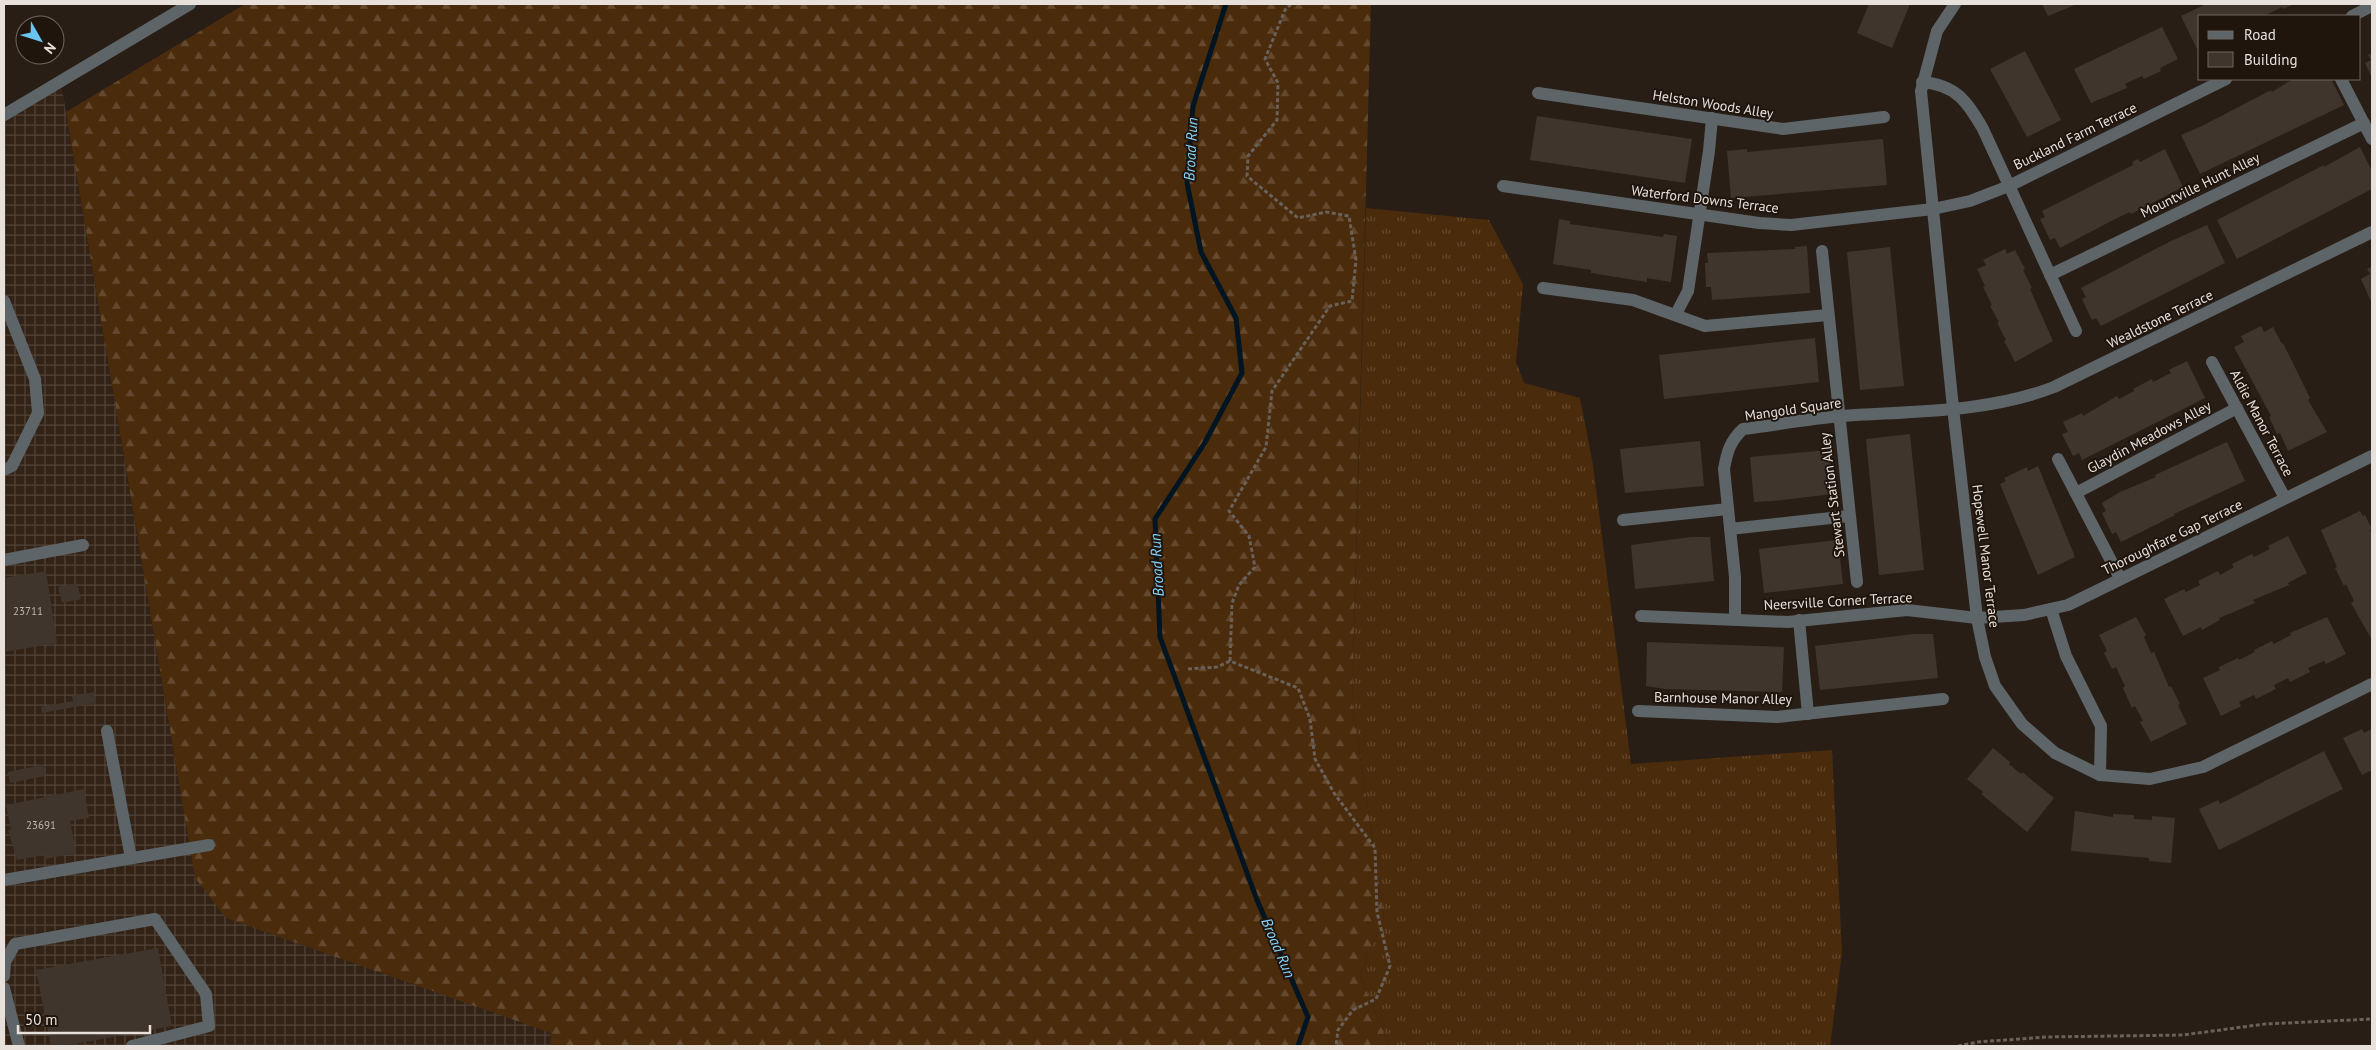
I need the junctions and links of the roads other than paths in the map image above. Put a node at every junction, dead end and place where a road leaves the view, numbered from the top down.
1 (190, 4) edge
2 (1955, 4) edge
3 (2372, 6) edge
4 (2354, 15) edge
5 (2224, 80) edge
6 (2342, 80) edge
7 (1922, 82) junction
8 (1538, 93) dead end
9 (4, 115) edge
10 (1884, 117) dead end
11 (1712, 118) junction
12 (2364, 123) junction
13 (2372, 139) edge
14 (1503, 186) dead end
15 (2009, 186) junction
16 (1933, 210) junction
17 (1699, 214) junction
18 (2372, 232) edge
19 (1822, 251) dead end
20 (2050, 275) junction
21 (1543, 288) dead end
22 (4, 301) edge
23 (1676, 314) junction
24 (1828, 315) junction
25 (2076, 331) dead end
26 (2212, 362) dead end
27 (1953, 408) junction
28 (2237, 408) junction
29 (1838, 416) junction
30 (2372, 456) edge
31 (2058, 459) dead end
32 (4, 470) edge
33 (2076, 493) junction
34 (2284, 498) junction
35 (1728, 509) junction
36 (1849, 516) junction
37 (1623, 520) dead end
38 (1730, 529) junction
39 (84, 546) dead end
40 (4, 560) edge
41 (2120, 578) junction
42 (1857, 582) dead end
43 (2051, 609) junction
44 (1641, 616) dead end
45 (1977, 618) junction
46 (1735, 620) junction
47 (1799, 620) junction
48 (2372, 684) edge
49 (1942, 699) dead end
50 (1638, 711) dead end
51 (1808, 714) junction
52 (107, 731) dead end
53 (2100, 775) junction
54 (209, 845) dead end
55 (131, 858) junction
56 (4, 880) edge
57 (4, 976) edge
58 (4, 988) edge
59 (20, 1046) edge
60 (132, 1046) edge

1 - 9 street
2 - 7 street, Hopewell Manor Terrace
3 - 4 street
5 - 15 street, Buckland Farm Terrace
6 - 12 street
7 - 15 street
7 - 16 street, Hopewell Manor Terrace
8 - 11 street, Helston Woods Alley
10 - 11 street, Helston Woods Alley
11 - 17 street
12 - 13 street
12 - 20 street, Mountville Hunt Alley
14 - 17 street, Waterford Downs Terrace
15 - 16 street, Buckland Farm Terrace
15 - 20 street
16 - 17 street, Waterford Downs Terrace
16 - 27 street, Hopewell Manor Terrace
17 - 23 street
18 - 27 street, Wealdstone Terrace
19 - 24 street, Stewart Station Alley
20 - 25 street
21 - 23 street
22 - 32 street
23 - 24 street
24 - 29 street, Stewart Station Alley
26 - 28 street, Aldie Manor Terrace
27 - 29 street, Mangold Square
27 - 45 street, Hopewell Manor Terrace
28 - 33 street, Glaydin Meadows Alley
28 - 34 street, Aldie Manor Terrace
29 - 35 street, Mangold Square
29 - 36 street, Stewart Station Alley
30 - 34 street, Thoroughfare Gap Terrace
31 - 33 street
33 - 41 street
34 - 41 street, Thoroughfare Gap Terrace
35 - 37 street
35 - 38 street, Mangold Square
36 - 38 street
36 - 42 street, Stewart Station Alley
38 - 46 street, Mangold Square
39 - 40 street
41 - 43 street, Thoroughfare Gap Terrace
43 - 45 street, Thoroughfare Gap Terrace
43 - 53 street
44 - 46 street, Neersville Corner Terrace
45 - 47 street, Neersville Corner Terrace
45 - 53 street, Hopewell Manor Terrace
46 - 47 street, Neersville Corner Terrace
47 - 51 street, Barnhouse Manor Alley
48 - 53 street, Hopewell Manor Terrace
49 - 51 street, Barnhouse Manor Alley
50 - 51 street, Barnhouse Manor Alley
52 - 55 street
54 - 55 street
55 - 56 street
57 - 60 street
58 - 59 street

